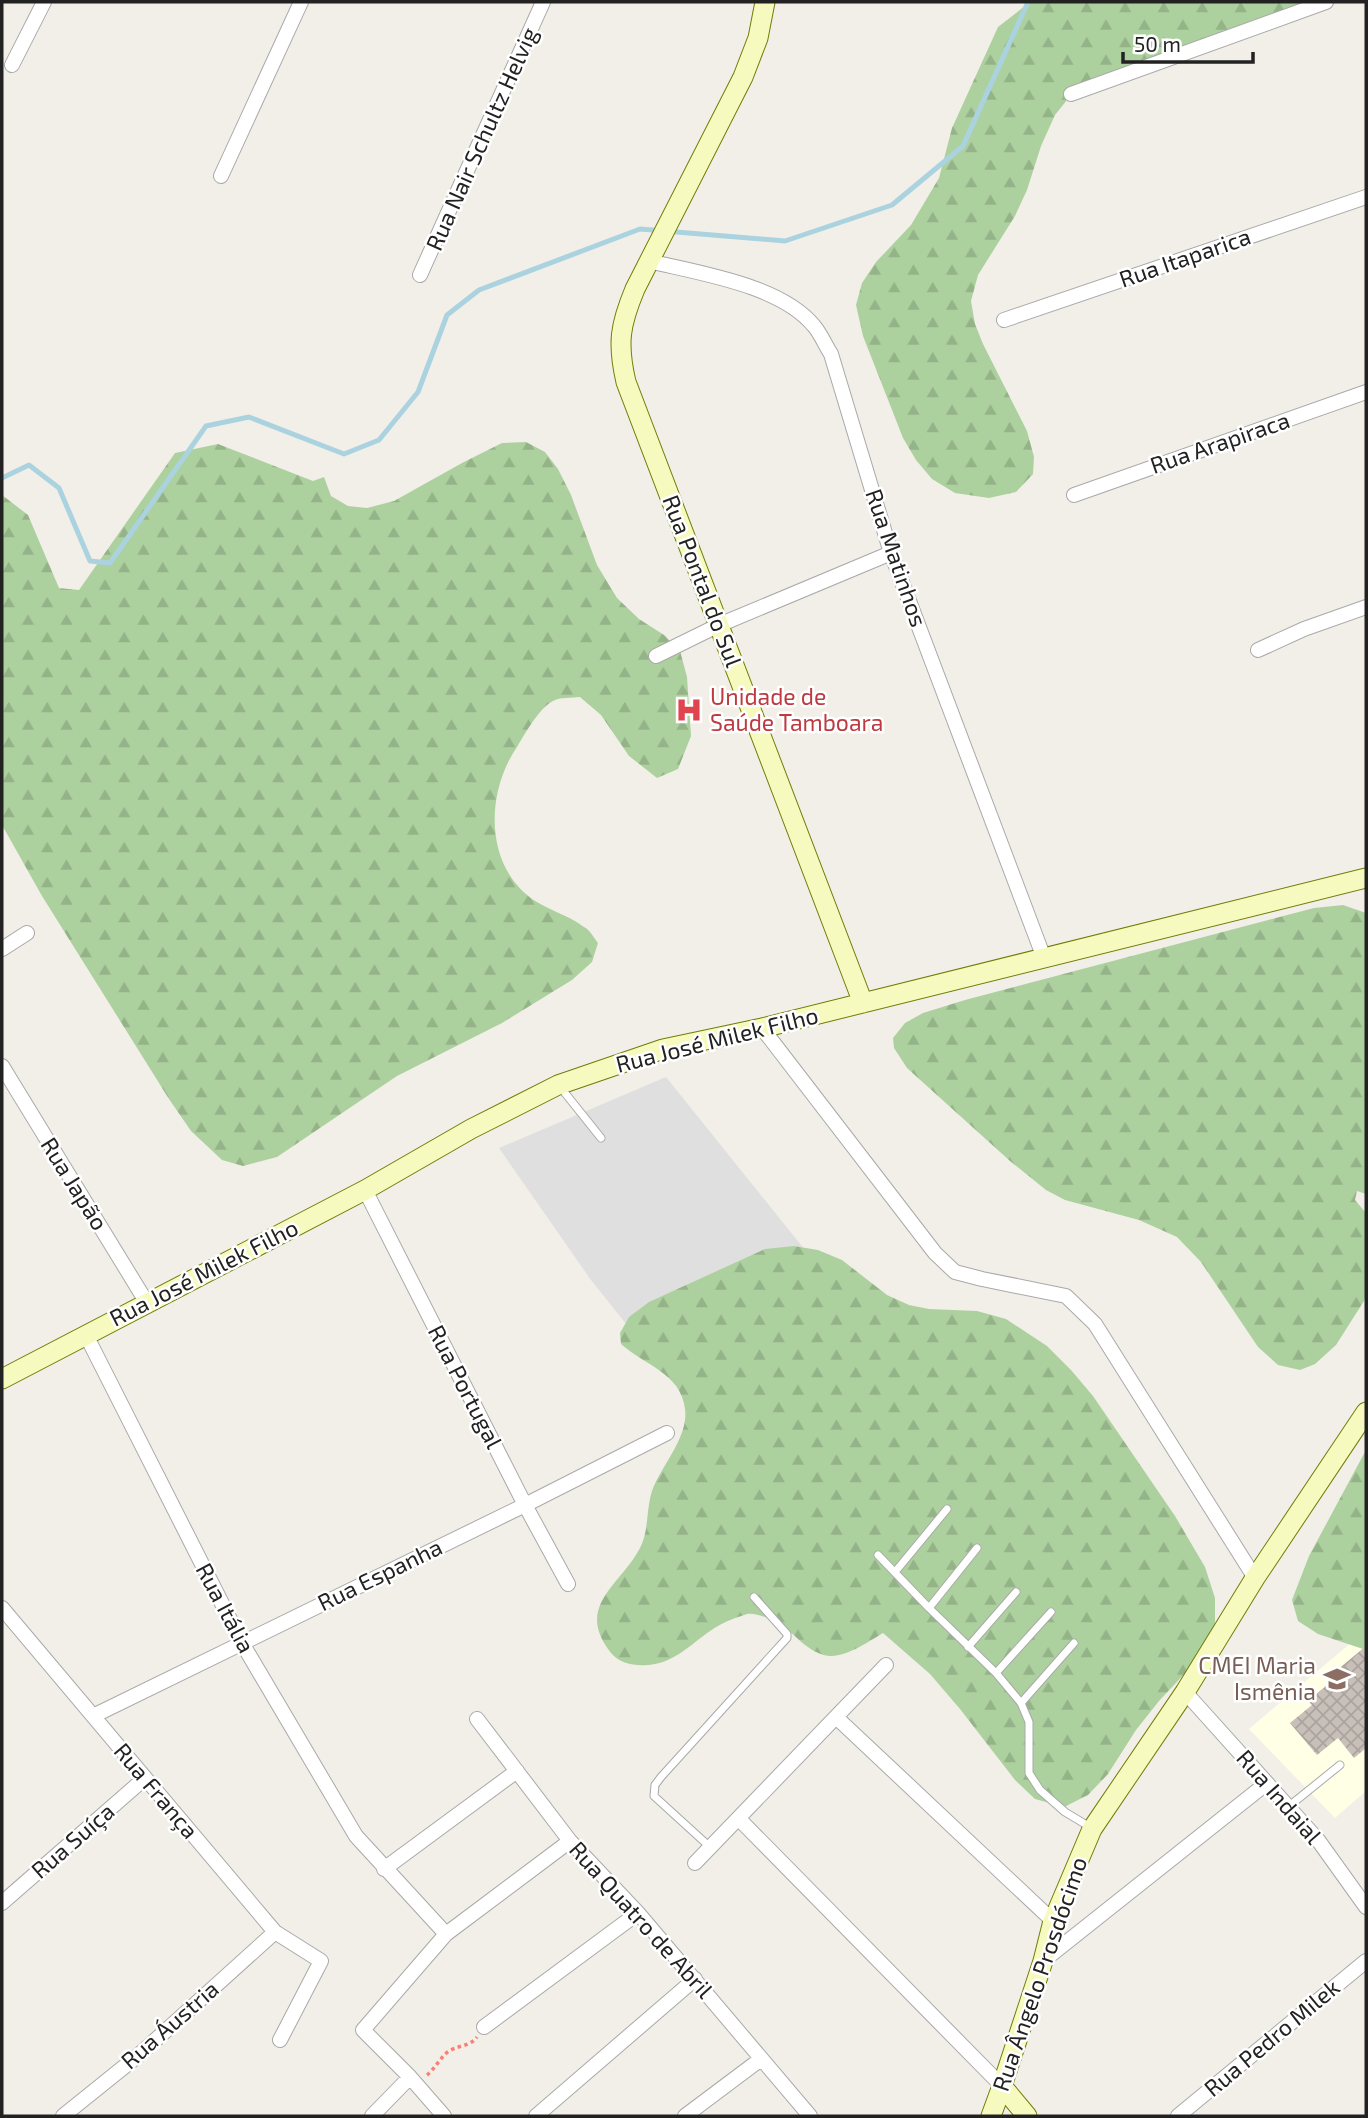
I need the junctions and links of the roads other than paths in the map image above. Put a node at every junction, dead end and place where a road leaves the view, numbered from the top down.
1 (44, 2) edge
2 (301, 2) edge
3 (543, 2) edge
4 (765, 2) edge
5 (1326, 2) edge
6 (12, 65) dead end
7 (1071, 94) dead end
8 (221, 176) dead end
9 (1366, 197) edge
10 (649, 261) junction
11 (420, 275) dead end
12 (1004, 320) dead end
13 (1366, 392) edge
14 (1074, 495) dead end
15 (891, 553) junction
16 (1366, 607) edge
17 (719, 625) junction
18 (1258, 650) dead end
19 (656, 656) dead end
20 (1366, 878) edge
21 (27, 933) dead end
22 (2, 949) edge
23 (1044, 958) junction
24 (863, 1003) junction
25 (762, 1028) junction
26 (2, 1066) edge
27 (558, 1085) junction
28 (601, 1138) dead end
29 (365, 1190) junction
30 (147, 1303) junction
31 (86, 1335) junction
32 (2, 1379) edge
33 (1366, 1412) edge
34 (667, 1433) dead end
35 (525, 1505) junction
36 (947, 1509) dead end
37 (977, 1548) dead end
38 (878, 1555) dead end
39 (895, 1572) junction
40 (1255, 1578) junction
41 (568, 1584) dead end
42 (1016, 1591) dead end
43 (754, 1597) dead end
44 (929, 1608) junction
45 (1051, 1612) dead end
46 (4, 1617) edge
47 (242, 1643) junction
48 (1074, 1643) dead end
49 (968, 1647) junction
50 (886, 1665) dead end
51 (996, 1673) junction
52 (1185, 1692) junction
53 (1021, 1703) junction
54 (93, 1716) junction
55 (837, 1718) junction
56 (477, 1719) dead end
57 (1340, 1765) dead end
58 (517, 1771) junction
59 (145, 1778) junction
60 (1267, 1783) junction
61 (1288, 1807) junction
62 (738, 1819) junction
63 (1092, 1829) junction
64 (570, 1841) junction
65 (711, 1847) junction
66 (695, 1863) dead end
67 (384, 1869) junction
68 (2, 1903) edge
69 (1366, 1907) edge
70 (638, 1913) junction
71 (1053, 1922) junction
72 (275, 1931) junction
73 (446, 1934) junction
74 (1042, 1961) junction
75 (1366, 1961) edge
76 (695, 1979) junction
77 (484, 2027) road end
78 (280, 2040) dead end
79 (761, 2059) junction
80 (410, 2077) junction
81 (1002, 2086) junction
82 (63, 2116) edge
83 (372, 2116) edge
84 (444, 2116) edge
85 (536, 2116) edge
86 (685, 2116) edge
87 (810, 2116) edge
88 (991, 2116) edge
89 (1027, 2116) edge
90 (1178, 2116) edge

1 - 6 street
2 - 8 street
3 - 11 street, Rua Nair Schultz Helvig
4 - 10 street, Rua Pontal do Sul
5 - 7 street
9 - 12 street, Rua Itaparica
10 - 15 street, Rua Matinhos
10 - 17 street, Rua Pontal do Sul
13 - 14 street, Rua Arapiraca
15 - 17 street
15 - 23 street, Rua Matinhos
16 - 18 street
17 - 19 street
17 - 24 street, Rua Pontal do Sul
20 - 23 street, Rua José Milek Filho
21 - 22 street
23 - 24 street, Rua José Milek Filho
24 - 25 street, Rua José Milek Filho
25 - 27 street, Rua José Milek Filho
25 - 40 street
26 - 30 street, Rua Japão
27 - 28 lane
27 - 29 street, Rua José Milek Filho
29 - 30 street, Rua José Milek Filho
29 - 35 street, Rua Portugal
30 - 31 street, Rua José Milek Filho
31 - 32 street, Rua José Milek Filho
31 - 47 street, Rua Itália
33 - 40 street, Rua Ângelo Prosdócimo
34 - 35 street, Rua Espanha
35 - 41 street, Rua Portugal
35 - 47 street, Rua Espanha
36 - 39 lane
37 - 44 lane
38 - 39 lane
39 - 44 lane
40 - 52 street, Rua Ângelo Prosdócimo
42 - 49 lane
43 - 65 lane
44 - 49 lane
45 - 51 lane
46 - 54 street, Rua França
47 - 54 street, Rua Espanha
47 - 67 street, Rua Itália
48 - 53 lane
49 - 51 lane
50 - 55 street
51 - 53 lane
52 - 60 street, Rua Indaial
52 - 63 street, Rua Ângelo Prosdócimo
53 - 63 lane
54 - 59 street, Rua França
55 - 62 street
55 - 71 street
56 - 58 street, Rua Quatro de Abril
57 - 61 lane
58 - 64 street, Rua Quatro de Abril
58 - 67 street
59 - 68 street, Rua Suíça
59 - 72 street, Rua França
60 - 61 street, Rua Indaial
60 - 74 street
61 - 69 street, Rua Indaial
62 - 65 street
62 - 81 street
63 - 71 street, Rua Ângelo Prosdócimo
64 - 70 street, Rua Quatro de Abril
64 - 73 street
65 - 66 street
67 - 73 street, Rua Itália
70 - 76 street, Rua Quatro de Abril
70 - 77 street
71 - 74 street, Rua Ângelo Prosdócimo
72 - 78 street, Rua França
72 - 82 street, Rua Áustria
73 - 80 street
74 - 81 street, Rua Ângelo Prosdócimo
75 - 90 street, Rua Pedro Milek
76 - 79 street, Rua Quatro de Abril
76 - 85 street
79 - 86 street
79 - 87 street, Rua Quatro de Abril
80 - 83 street
80 - 84 street
81 - 88 street, Rua Ângelo Prosdócimo
81 - 89 street

